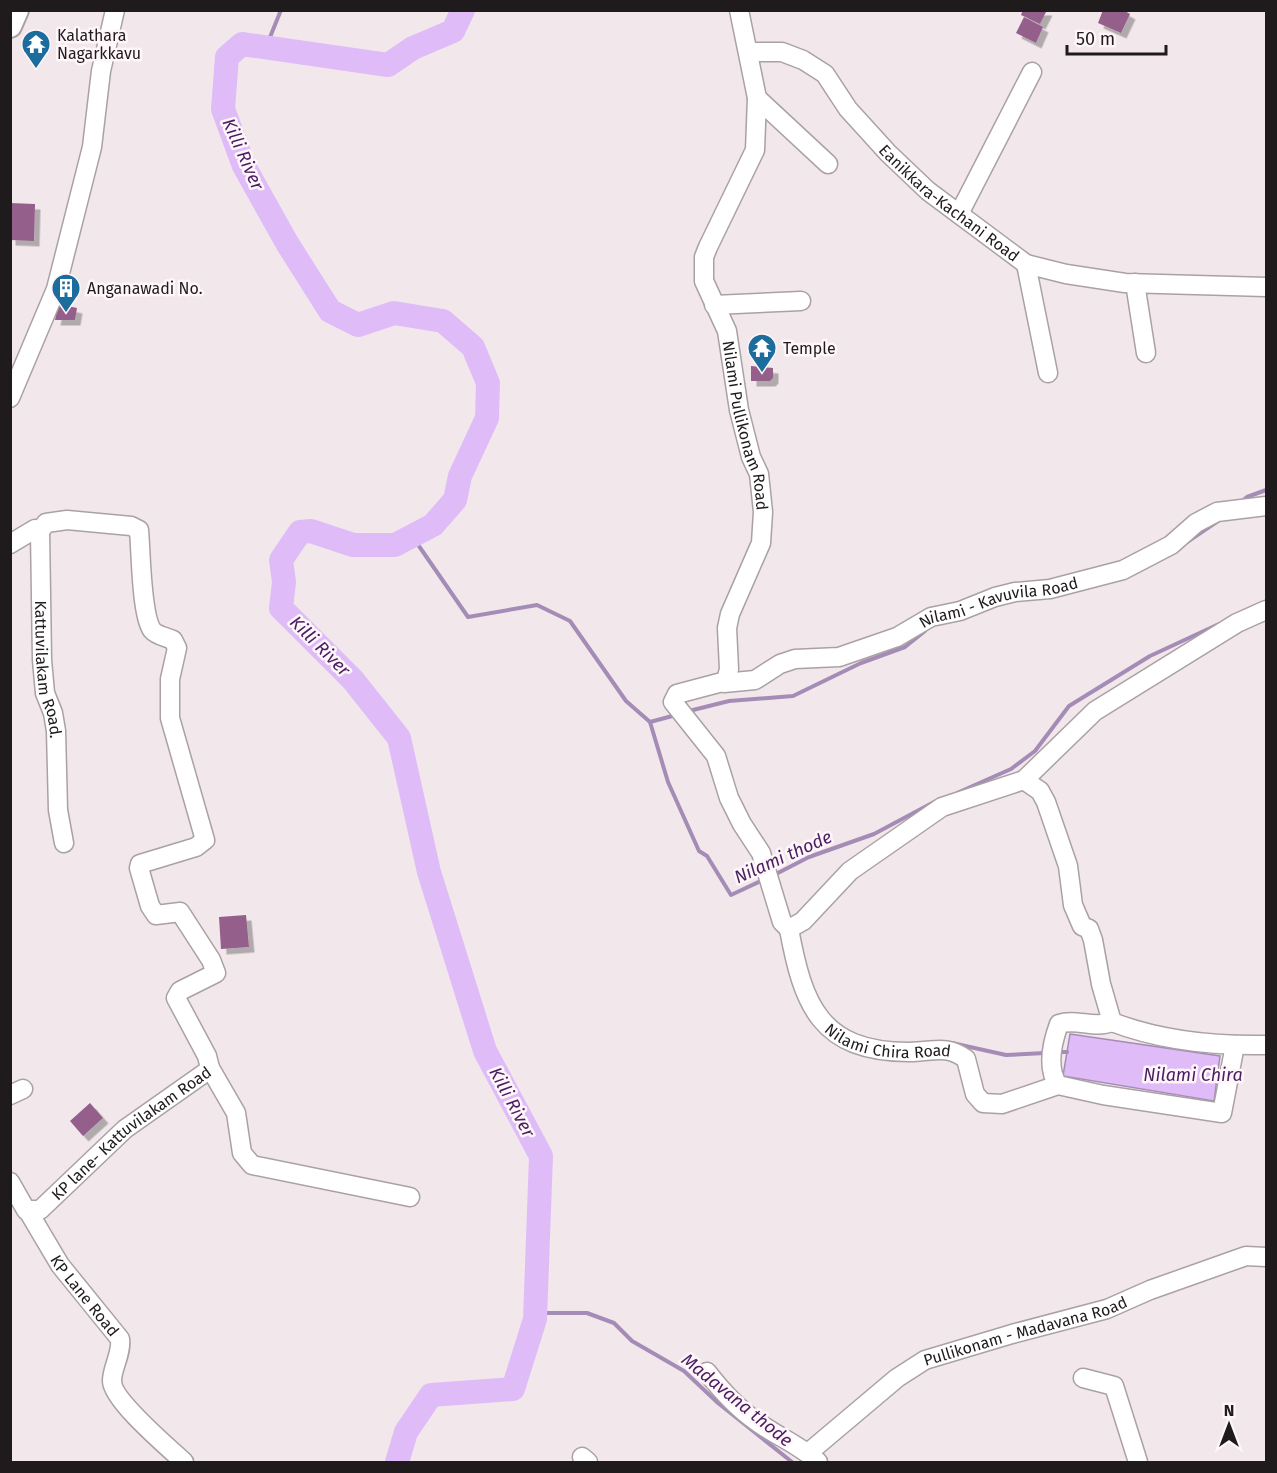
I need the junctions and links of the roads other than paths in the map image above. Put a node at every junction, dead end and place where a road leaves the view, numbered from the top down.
1 (17, 10) edge
2 (115, 10) edge
3 (739, 10) edge
4 (10, 26) edge
5 (749, 52) junction
6 (1032, 72) dead end
7 (757, 98) junction
8 (828, 164) dead end
9 (959, 214) junction
10 (1026, 264) junction
11 (1135, 283) junction
12 (1266, 287) edge
13 (801, 301) dead end
14 (714, 305) junction
15 (1146, 353) dead end
16 (1048, 374) dead end
17 (10, 398) edge
18 (1266, 506) edge
19 (40, 531) junction
20 (10, 544) edge
21 (1266, 610) edge
22 (724, 683) junction
23 (1024, 780) junction
24 (64, 843) dead end
25 (789, 928) junction
26 (1112, 1022) junction
27 (1235, 1045) junction
28 (1266, 1045) edge
29 (210, 1068) junction
30 (1058, 1084) junction
31 (10, 1182) edge
32 (410, 1197) dead end
33 (28, 1211) junction
34 (1266, 1257) edge
35 (707, 1372) dead end
36 (1083, 1378) dead end
37 (813, 1458) edge
38 (184, 1462) edge
39 (1138, 1462) edge

1 - 4 main road
2 - 17 street
3 - 5 street
5 - 7 street, Nilami Pullikonam Road
5 - 9 street, Eanikkara-Kachani Road
6 - 9 street
7 - 8 street
7 - 14 street, Nilami Pullikonam Road
9 - 10 street, Eanikkara-Kachani Road
10 - 11 street, Eanikkara-Kachani Road
10 - 16 street
11 - 12 street, Eanikkara-Kachani Road
11 - 15 street
13 - 14 street
14 - 22 street, Nilami Pullikonam Road
18 - 22 street, Nilami - Kavuvila Road
19 - 20 street
19 - 24 street, Kattuvilakam Road.
19 - 29 street, KP lane- Kattuvilakam Road
21 - 23 street
22 - 25 street
23 - 25 street
23 - 26 street
25 - 30 street, Nilami Chira Road
26 - 27 street
26 - 30 street
27 - 28 street
27 - 30 street
29 - 32 street
29 - 33 street, KP lane- Kattuvilakam Road
31 - 33 street
33 - 38 street, KP Lane Road
34 - 37 street, Pullikonam - Madavana Road
35 - 37 street
36 - 39 street

